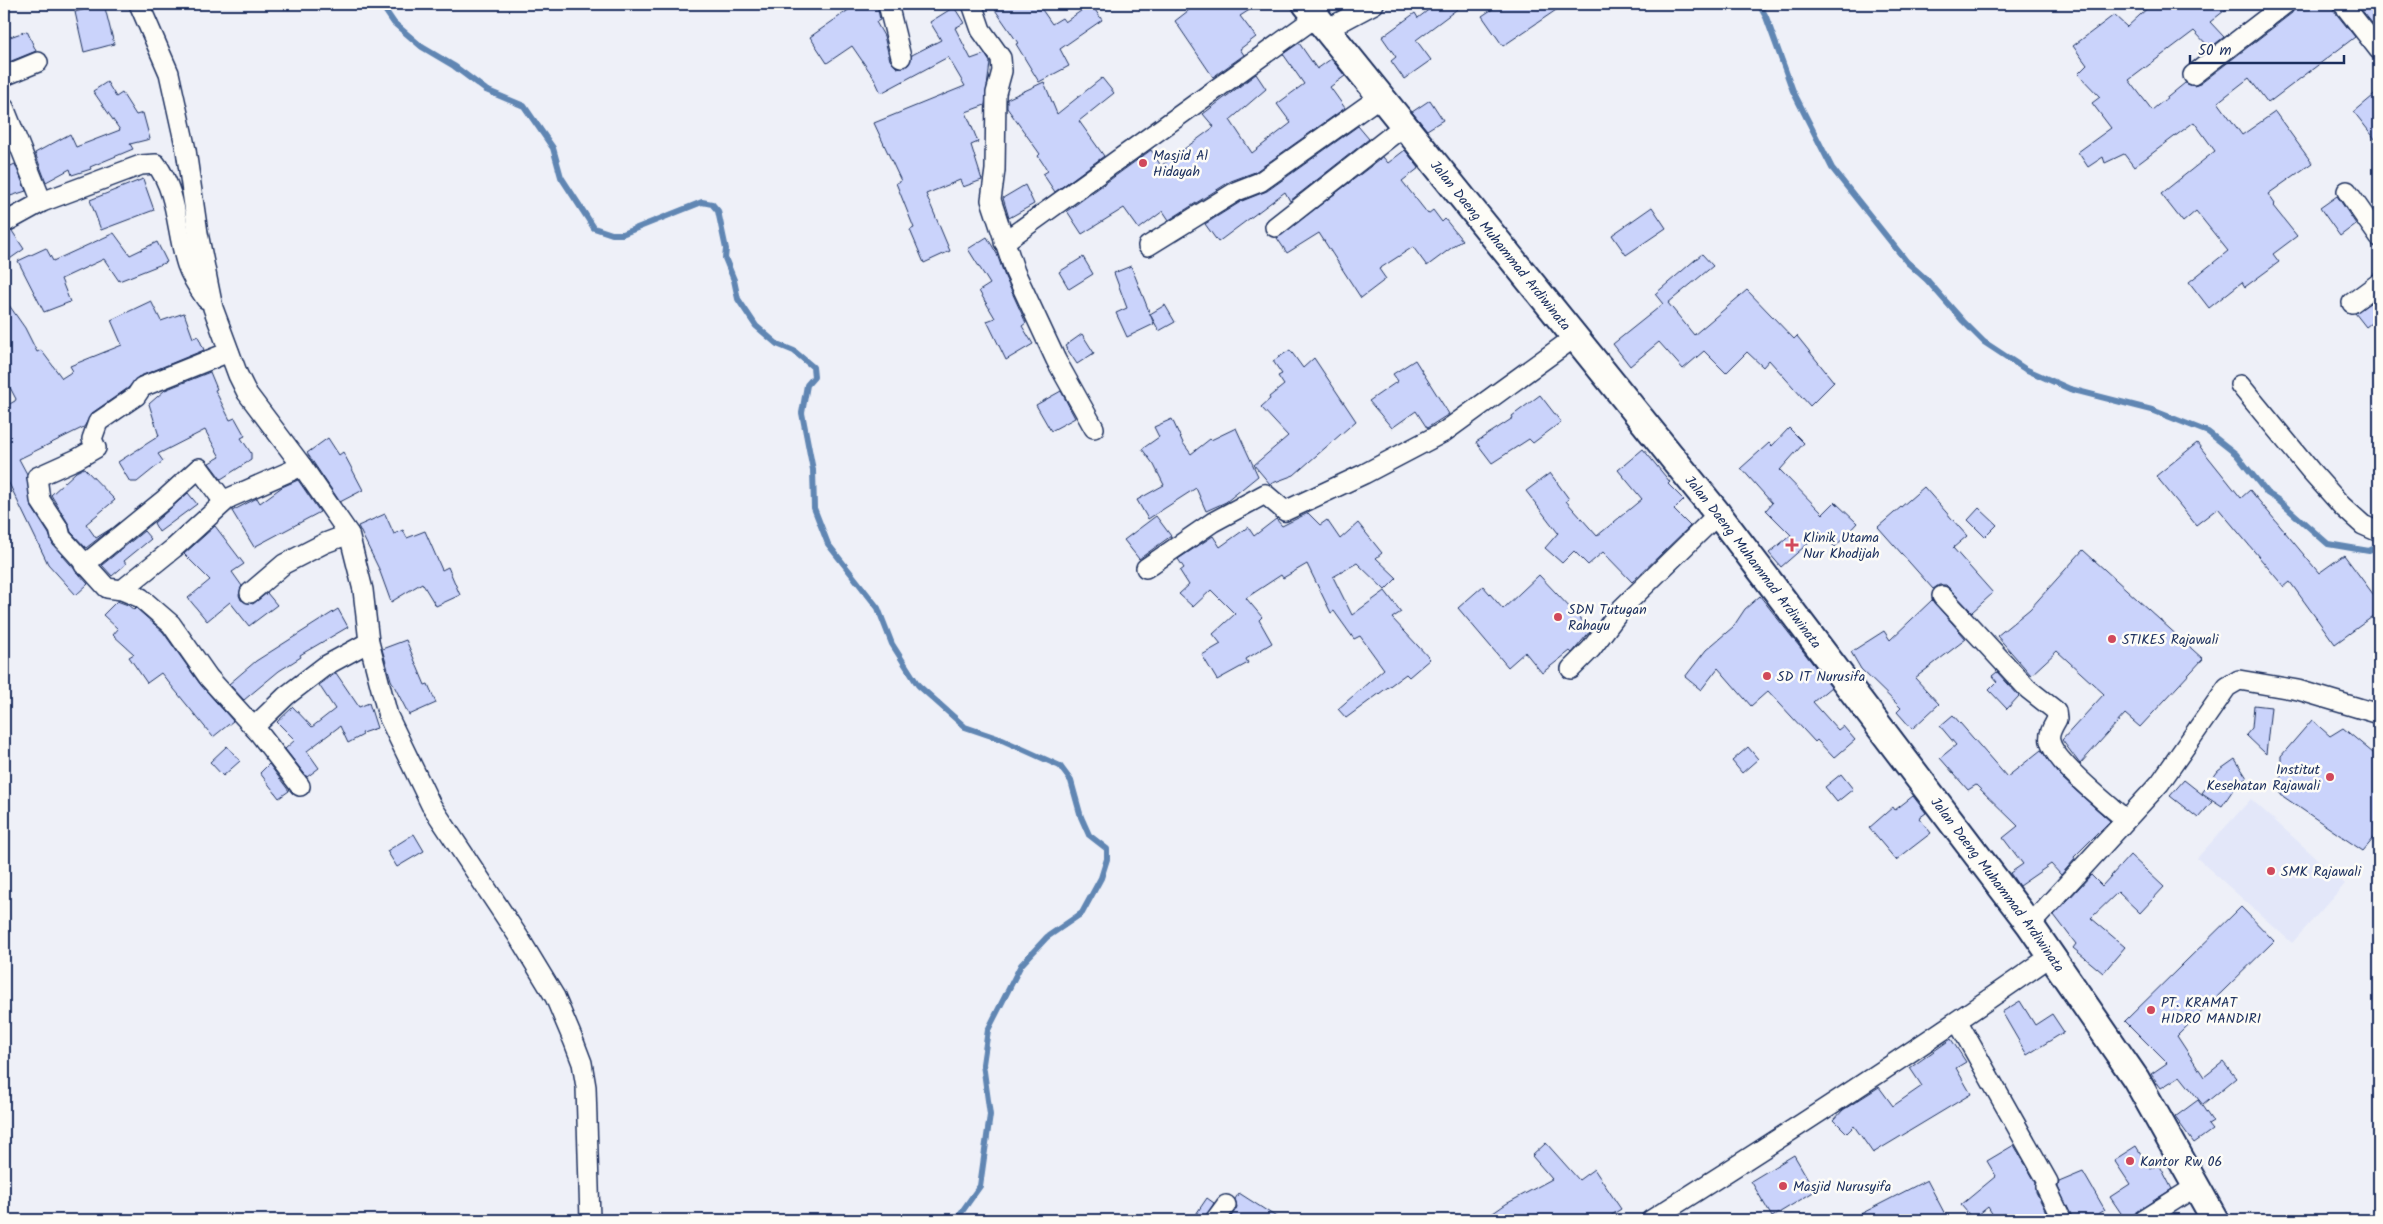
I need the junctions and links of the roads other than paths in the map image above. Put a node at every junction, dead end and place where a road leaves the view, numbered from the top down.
1 (139, 4) edge
2 (888, 4) edge
3 (972, 4) edge
4 (1374, 4) edge
5 (2284, 4) edge
6 (2343, 4) edge
7 (1316, 17) edge
8 (2379, 50) edge
9 (901, 57) dead end
10 (38, 62) dead end
11 (2193, 75) dead end
12 (4, 76) edge
13 (1381, 96) junction
14 (4, 107) edge
15 (1405, 125) junction
16 (2347, 191) dead end
17 (42, 202) junction
18 (4, 223) edge
19 (1276, 228) dead end
20 (2379, 237) edge
21 (1004, 242) junction
22 (1148, 246) dead end
23 (2379, 284) edge
24 (2352, 303) dead end
25 (213, 308) junction
26 (1575, 337) junction
27 (229, 352) junction
28 (2240, 385) dead end
29 (1094, 428) dead end
30 (302, 466) junction
31 (224, 502) junction
32 (1718, 514) junction
33 (2379, 532) edge
34 (349, 534) junction
35 (84, 565) junction
36 (1146, 568) dead end
37 (122, 590) junction
38 (250, 593) dead end
39 (1942, 596) dead end
40 (369, 642) junction
41 (1571, 669) dead end
42 (2379, 714) edge
43 (254, 727) junction
44 (300, 786) dead end
45 (2126, 820) junction
46 (2030, 925) junction
47 (2051, 956) junction
48 (1958, 1022) junction
49 (2195, 1187) junction
50 (590, 1220) edge
51 (1651, 1220) edge
52 (2062, 1220) edge
53 (2143, 1220) edge
54 (2215, 1220) edge

1 - 25 street
2 - 9 street
3 - 21 street
4 - 7 street
5 - 11 street
6 - 8 street
7 - 13 main road, Jalan Daeng Muhammad Ardiwinata
7 - 21 street
10 - 12 street
13 - 15 main road, Jalan Daeng Muhammad Ardiwinata
13 - 22 street
14 - 17 street
15 - 19 street
15 - 26 main road, Jalan Daeng Muhammad Ardiwinata
16 - 20 street
17 - 18 street
17 - 25 street
21 - 29 street
23 - 24 street
25 - 27 street
26 - 32 main road, Jalan Daeng Muhammad Ardiwinata
26 - 36 street
27 - 30 street
27 - 35 street
28 - 33 street
30 - 31 street
30 - 34 street
31 - 35 street
31 - 37 street
32 - 41 street
32 - 46 main road, Jalan Daeng Muhammad Ardiwinata
34 - 38 street
34 - 40 street
35 - 37 street
37 - 43 street
39 - 45 street
40 - 43 street
40 - 50 street
42 - 45 street
43 - 44 street
45 - 46 street
46 - 47 main road, Jalan Daeng Muhammad Ardiwinata
47 - 48 street
47 - 49 main road, Jalan Daeng Muhammad Ardiwinata
48 - 51 street
48 - 52 street
49 - 53 street
49 - 54 main road, Jalan Daeng Muhammad Ardiwinata

